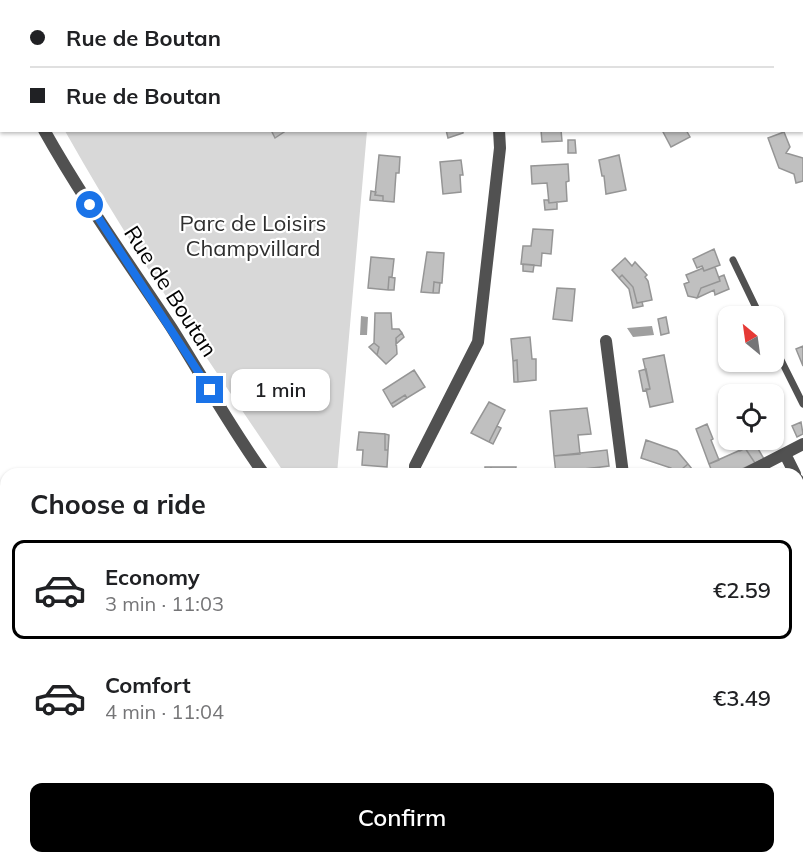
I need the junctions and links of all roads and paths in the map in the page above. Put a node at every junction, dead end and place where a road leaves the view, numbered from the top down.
1 (45, 132) edge
2 (500, 132) edge
3 (733, 260) dead end
4 (754, 306) edge
5 (606, 341) dead end
6 (784, 366) edge
7 (803, 404) edge
8 (803, 444) edge
9 (785, 454) junction
10 (260, 468) edge
11 (415, 468) edge
12 (622, 468) edge
13 (757, 468) edge
14 (792, 468) edge

1 - 10 street, Rue de Boutan
2 - 11 street
3 - 4 lane
5 - 12 street
6 - 7 lane
8 - 9 street
9 - 13 street
9 - 14 street

